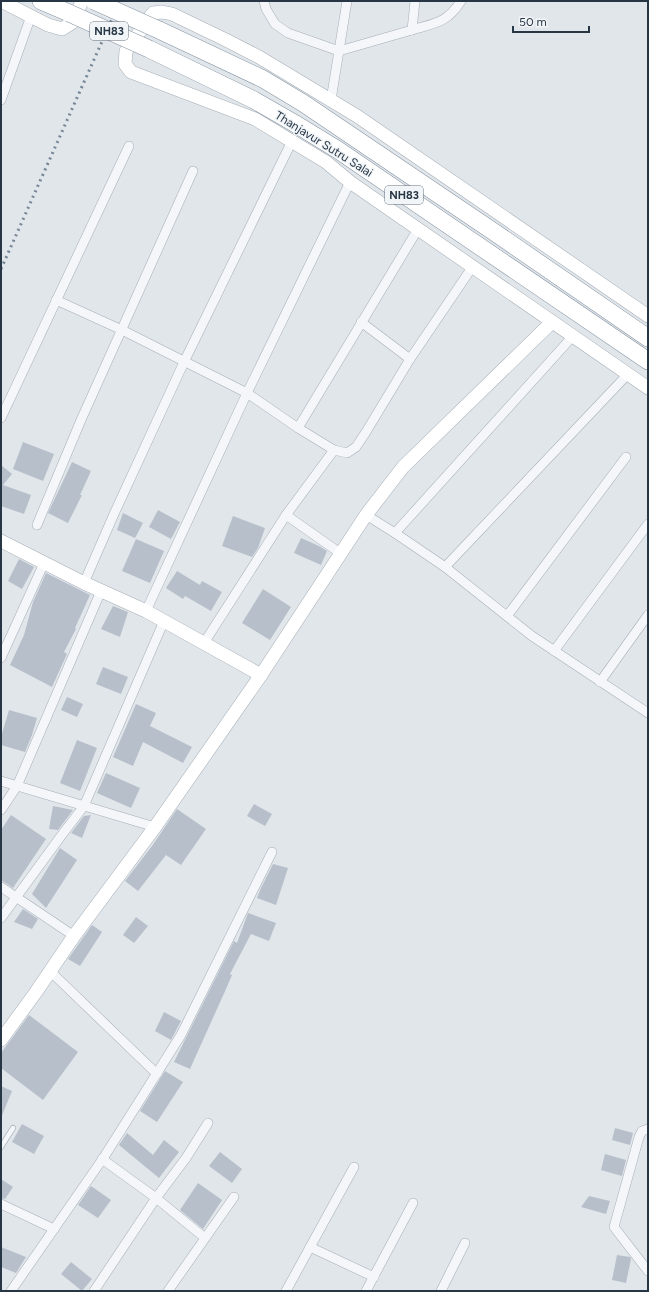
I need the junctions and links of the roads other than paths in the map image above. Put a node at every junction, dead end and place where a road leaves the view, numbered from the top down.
1 (1, 1) edge
2 (41, 1) edge
3 (82, 1) edge
4 (94, 1) edge
5 (264, 1) edge
6 (347, 1) edge
7 (415, 1) edge
8 (461, 1) edge
9 (31, 16) junction
10 (412, 30) junction
11 (339, 51) junction
12 (1, 100) edge
13 (331, 100) junction
14 (292, 141) junction
15 (129, 146) dead end
16 (193, 171) dead end
17 (350, 182) junction
18 (418, 229) junction
19 (473, 266) junction
20 (56, 300) junction
21 (648, 316) edge
22 (361, 322) junction
23 (552, 322) junction
24 (122, 330) junction
25 (574, 336) junction
26 (648, 338) edge
27 (410, 359) junction
28 (648, 361) edge
29 (184, 362) junction
30 (628, 374) junction
31 (648, 388) edge
32 (247, 392) junction
33 (1, 418) edge
34 (298, 428) junction
35 (334, 450) junction
36 (626, 457) dead end
37 (286, 515) junction
38 (366, 515) junction
39 (648, 524) edge
40 (37, 525) dead end
41 (395, 533) junction
42 (1, 541) edge
43 (340, 553) junction
44 (44, 563) junction
45 (445, 567) junction
46 (84, 583) junction
47 (101, 591) junction
48 (146, 611) junction
49 (648, 615) edge
50 (507, 616) junction
51 (164, 621) junction
52 (204, 643) junction
53 (554, 651) junction
54 (1, 658) edge
55 (261, 675) junction
56 (600, 682) junction
57 (648, 713) edge
58 (1, 781) edge
59 (17, 786) junction
60 (84, 806) junction
61 (1, 810) edge
62 (155, 827) junction
63 (272, 852) dead end
64 (1, 887) edge
65 (16, 897) junction
66 (1, 918) edge
67 (74, 936) junction
68 (50, 971) junction
69 (1, 1040) edge
70 (157, 1074) junction
71 (208, 1123) dead end
72 (13, 1128) dead end
73 (648, 1129) edge
74 (1, 1147) edge
75 (102, 1159) junction
76 (354, 1167) dead end
77 (234, 1197) dead end
78 (156, 1198) junction
79 (413, 1203) dead end
80 (1, 1204) edge
81 (54, 1229) junction
82 (205, 1238) junction
83 (465, 1243) dead end
84 (310, 1247) junction
85 (648, 1271) edge
86 (374, 1277) junction
87 (11, 1291) edge
88 (94, 1291) edge
89 (170, 1291) edge
90 (286, 1291) edge
91 (366, 1291) edge
92 (441, 1291) edge

1 - 9 street
2 - 28 highway, Thanjavur Sutru Salai / NH83, bridge
3 - 9 street
4 - 26 highway, Thanjavur Sutru Salai / NH83, bridge
5 - 11 street
6 - 11 street
7 - 10 street
8 - 10 street
9 - 12 street
10 - 11 street
11 - 13 street
13 - 14 street
13 - 21 street
14 - 17 street
14 - 29 street
15 - 20 street
16 - 24 street
17 - 18 street
17 - 32 street
18 - 19 street
18 - 22 street
19 - 23 street
19 - 27 street
20 - 24 street
20 - 33 street
22 - 27 street
22 - 34 street
23 - 25 street
23 - 38 street
24 - 29 street
24 - 40 street
25 - 30 street
25 - 41 street
27 - 35 street
29 - 32 street
29 - 46 street
30 - 31 street
30 - 45 street
32 - 34 street
32 - 48 street
34 - 35 street
35 - 37 street
36 - 50 street
37 - 43 street
37 - 52 street
38 - 41 street
38 - 43 street
39 - 53 street
41 - 45 street
42 - 44 street
43 - 55 street
44 - 46 street
44 - 54 street
45 - 50 street
46 - 47 street
47 - 48 street
47 - 59 street
48 - 51 street
49 - 56 street
50 - 53 street
51 - 52 street
51 - 60 street
52 - 55 street
53 - 56 street
55 - 62 street
56 - 57 street
58 - 59 street
59 - 60 street
59 - 61 street
60 - 62 street
60 - 65 street
62 - 67 street
63 - 70 street
64 - 65 street
65 - 66 street
65 - 67 street
67 - 68 street
68 - 69 street
68 - 70 street
70 - 75 street
71 - 78 street
72 - 74 lane
73 - 85 street
75 - 78 street
75 - 81 street
76 - 84 street
77 - 82 street
78 - 82 street
78 - 88 street
79 - 86 street
80 - 81 street
81 - 87 street
82 - 89 street
83 - 92 street
84 - 86 street
84 - 90 street
86 - 91 street

